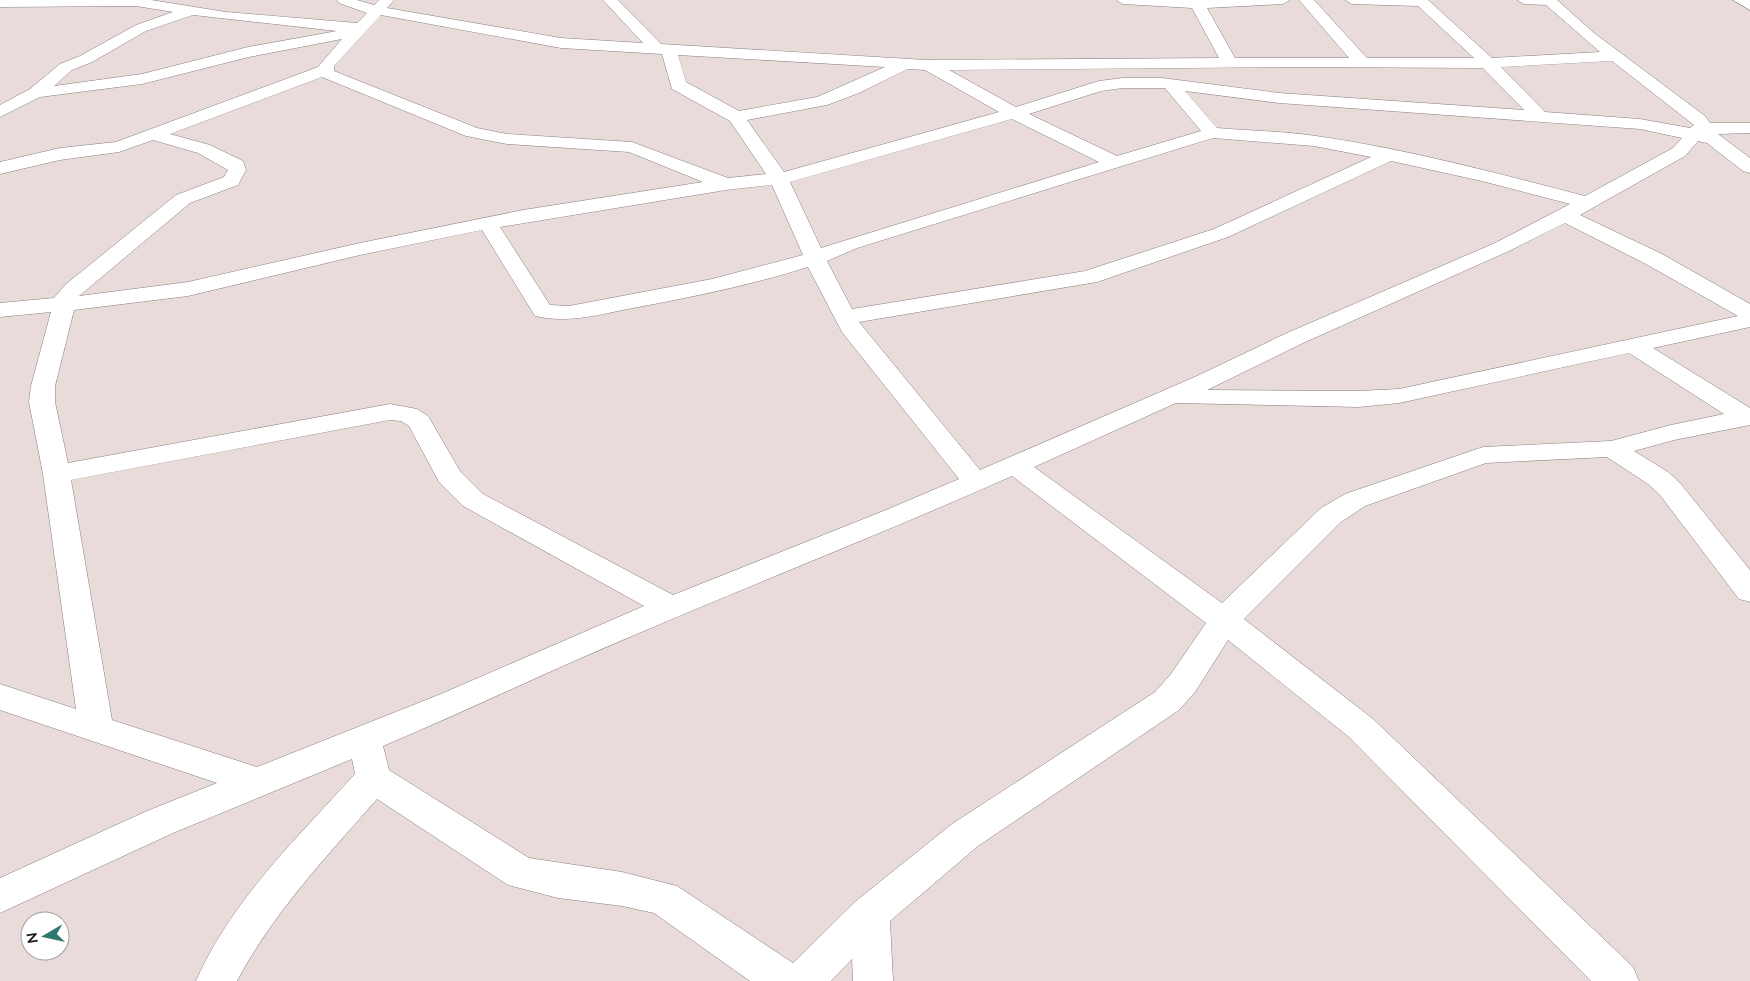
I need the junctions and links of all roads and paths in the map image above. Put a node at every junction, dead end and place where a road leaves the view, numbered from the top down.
1 (8, 0) edge
2 (153, 0) edge
3 (344, 0) edge
4 (610, 0) edge
5 (1123, 0) edge
6 (1284, 0) edge
7 (1306, 0) edge
8 (1352, 0) edge
9 (1524, 0) edge
10 (1550, 0) edge
11 (1740, 0) edge
12 (1421, 1) edge
13 (136, 2) junction
14 (1196, 2) edge
15 (0, 3) edge
16 (382, 5) edge
17 (1750, 6) edge
18 (192, 11) junction
19 (357, 30) junction
20 (663, 49) junction
21 (1614, 56) junction
22 (1363, 62) junction
23 (907, 63) junction
24 (1487, 63) junction
25 (926, 64) junction
26 (1230, 64) junction
27 (325, 70) junction
28 (1170, 84) junction
29 (36, 93) junction
30 (0, 112) edge
31 (1014, 113) junction
32 (1539, 116) junction
33 (736, 118) junction
34 (1750, 128) edge
35 (1212, 133) junction
36 (1703, 133) junction
37 (150, 134) junction
38 (1750, 138) edge
39 (1390, 155) junction
40 (1116, 163) junction
41 (1750, 166) edge
42 (0, 168) edge
43 (778, 179) junction
44 (726, 184) junction
45 (1577, 209) junction
46 (488, 224) junction
47 (815, 260) junction
48 (64, 305) junction
49 (0, 310) edge
50 (1750, 313) edge
51 (846, 317) junction
52 (1750, 320) edge
53 (1632, 345) junction
54 (1171, 397) junction
55 (1748, 417) edge
56 (1612, 449) junction
57 (1014, 465) junction
58 (57, 474) junction
59 (976, 482) junction
60 (1750, 592) edge
61 (671, 608) junction
62 (1224, 620) junction
63 (0, 697) edge
64 (96, 729) junction
65 (364, 739) junction
66 (374, 778) junction
67 (257, 782) junction
68 (0, 896) edge
69 (870, 914) junction
70 (216, 981) edge
71 (784, 981) edge
72 (804, 981) edge
73 (872, 981) edge
74 (1619, 981) edge

1 - 15 street
2 - 13 street
3 - 16 street
4 - 20 street
5 - 14 street
6 - 14 street
7 - 22 street
8 - 12 street
9 - 10 street
10 - 21 street
11 - 17 street
12 - 24 street
13 - 15 street
13 - 18 street
14 - 26 street
16 - 19 street
16 - 20 street
18 - 19 street
18 - 29 street
19 - 27 street
19 - 29 street
20 - 23 street
20 - 33 street
21 - 24 street
21 - 36 street
22 - 24 street
22 - 26 street
23 - 25 street
23 - 33 street
24 - 32 street
25 - 26 street
25 - 31 street
27 - 37 street
27 - 44 street
28 - 31 street
28 - 32 street
28 - 35 street
29 - 30 street
31 - 40 street
31 - 43 street
32 - 36 street
33 - 43 street
34 - 36 street
35 - 39 street
35 - 40 street
36 - 38 street
36 - 41 street
36 - 45 street
37 - 42 street
37 - 48 street
39 - 45 street
39 - 51 street
40 - 47 street
43 - 44 street
43 - 47 street
44 - 46 street
45 - 50 street
45 - 54 street
46 - 47 street
46 - 48 street
47 - 51 street
48 - 49 street
48 - 58 street
51 - 59 street
52 - 53 street
53 - 54 street
53 - 55 street
54 - 57 street
55 - 56 street
56 - 60 street
56 - 62 street
57 - 59 street
57 - 62 street
58 - 61 street
58 - 64 street
59 - 61 street
61 - 65 street
62 - 69 street
62 - 74 street
63 - 64 street
64 - 67 street
65 - 66 street
65 - 67 street
66 - 70 street
66 - 71 street
67 - 68 street
69 - 72 street
69 - 73 street

